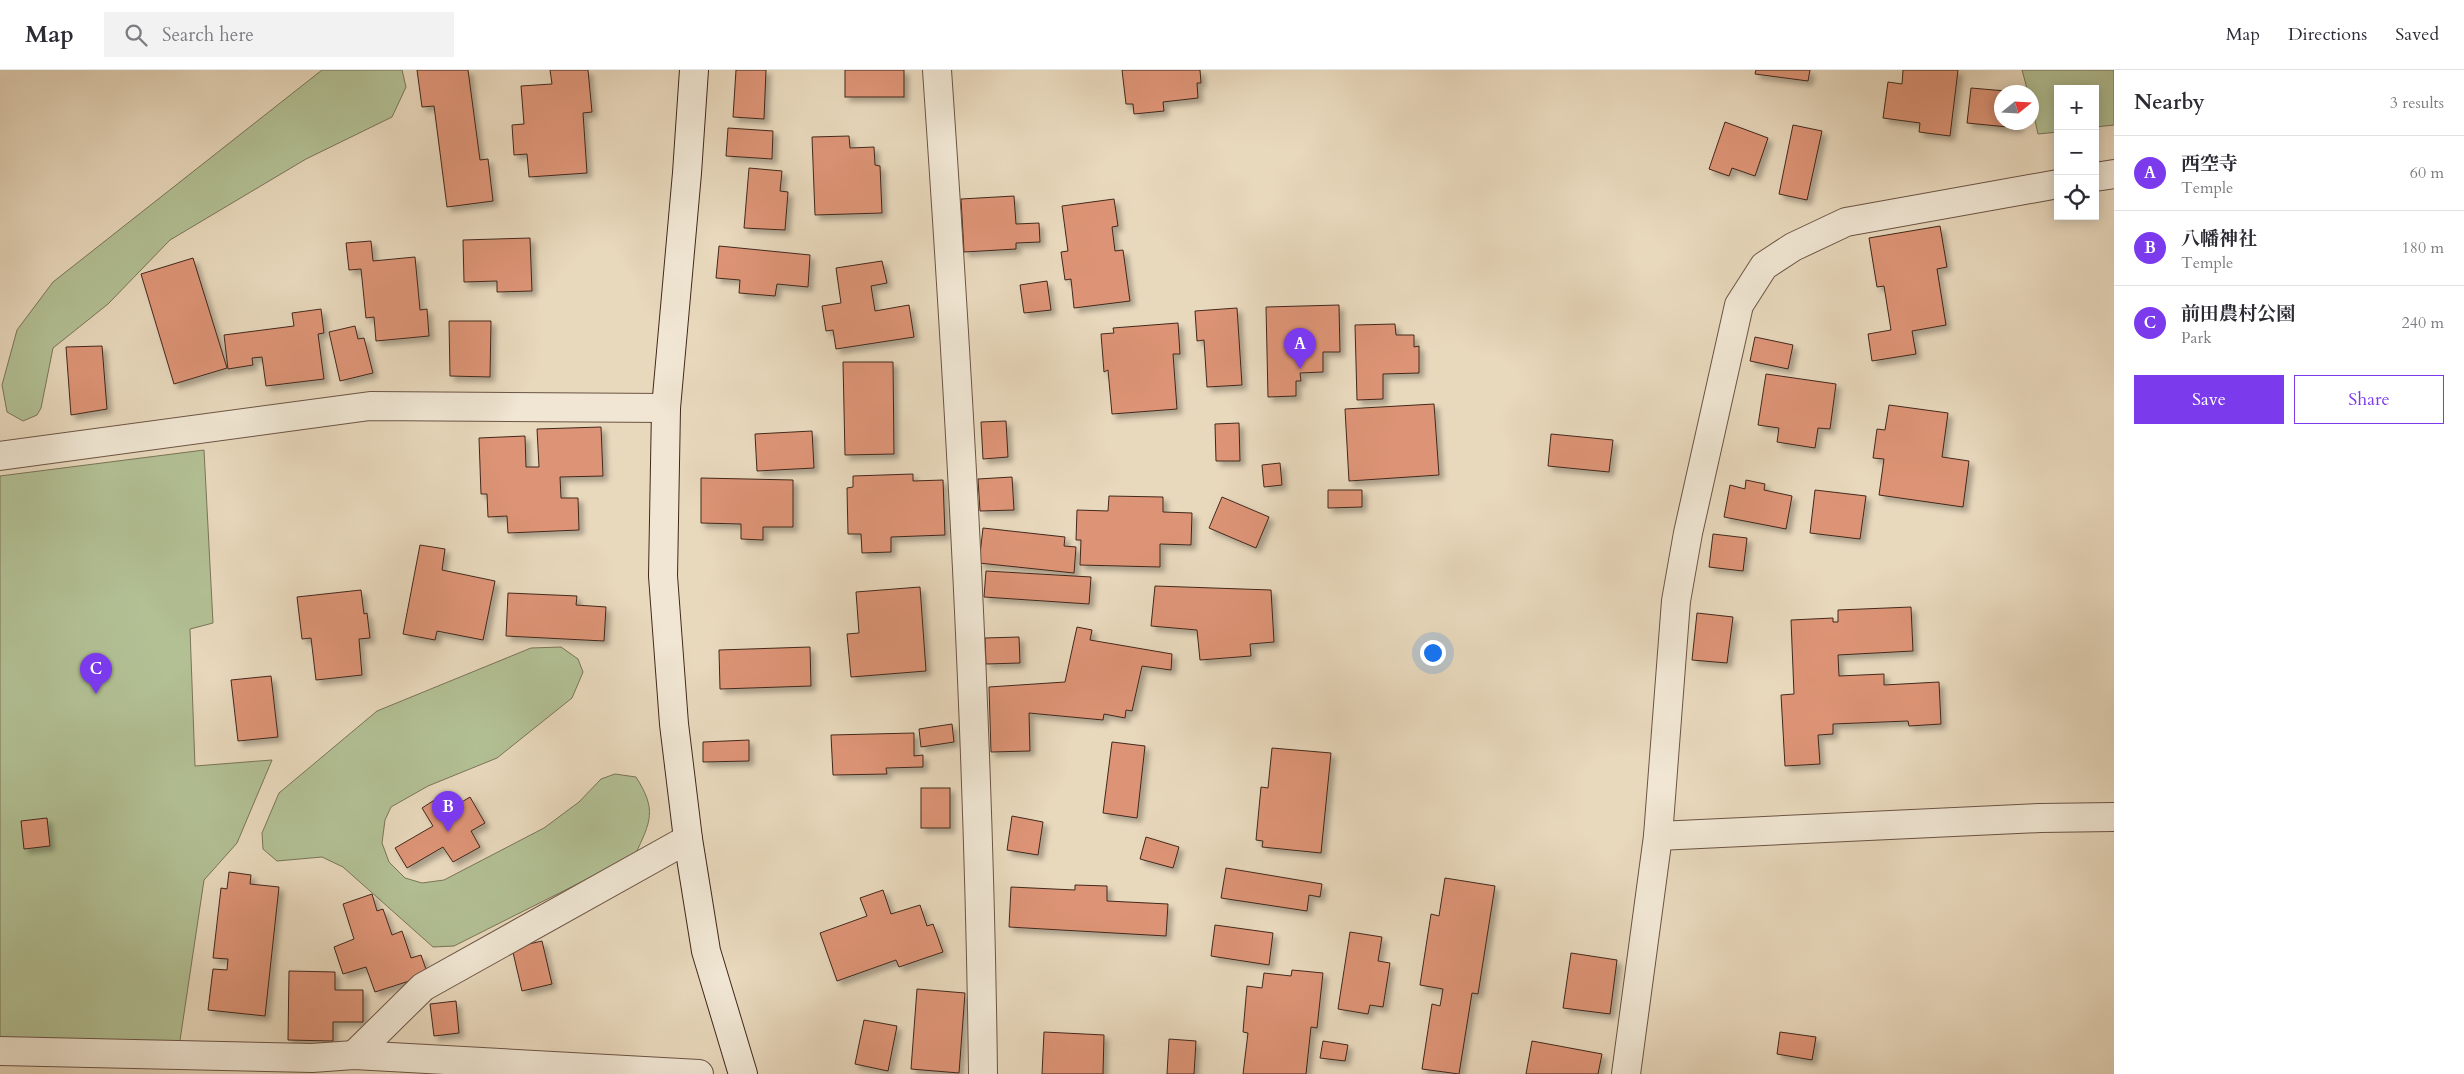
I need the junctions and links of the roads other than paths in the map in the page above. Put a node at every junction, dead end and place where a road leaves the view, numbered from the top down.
1 (694, 70) edge
2 (937, 70) edge
3 (2114, 174) edge
4 (2099, 176) edge
5 (2054, 185) edge
6 (666, 408) junction
7 (0, 456) edge
8 (2114, 818) edge
9 (1658, 836) junction
10 (688, 839) junction
11 (0, 1051) edge
12 (354, 1055) junction
13 (311, 1066) edge
14 (699, 1074) edge
15 (742, 1074) edge
16 (983, 1074) edge
17 (1626, 1074) edge

1 - 6 street
2 - 16 street
3 - 4 street
5 - 9 street
6 - 7 street
6 - 10 street
8 - 9 street
9 - 17 street
10 - 12 street
10 - 15 street
11 - 13 street
12 - 13 street
12 - 14 street

